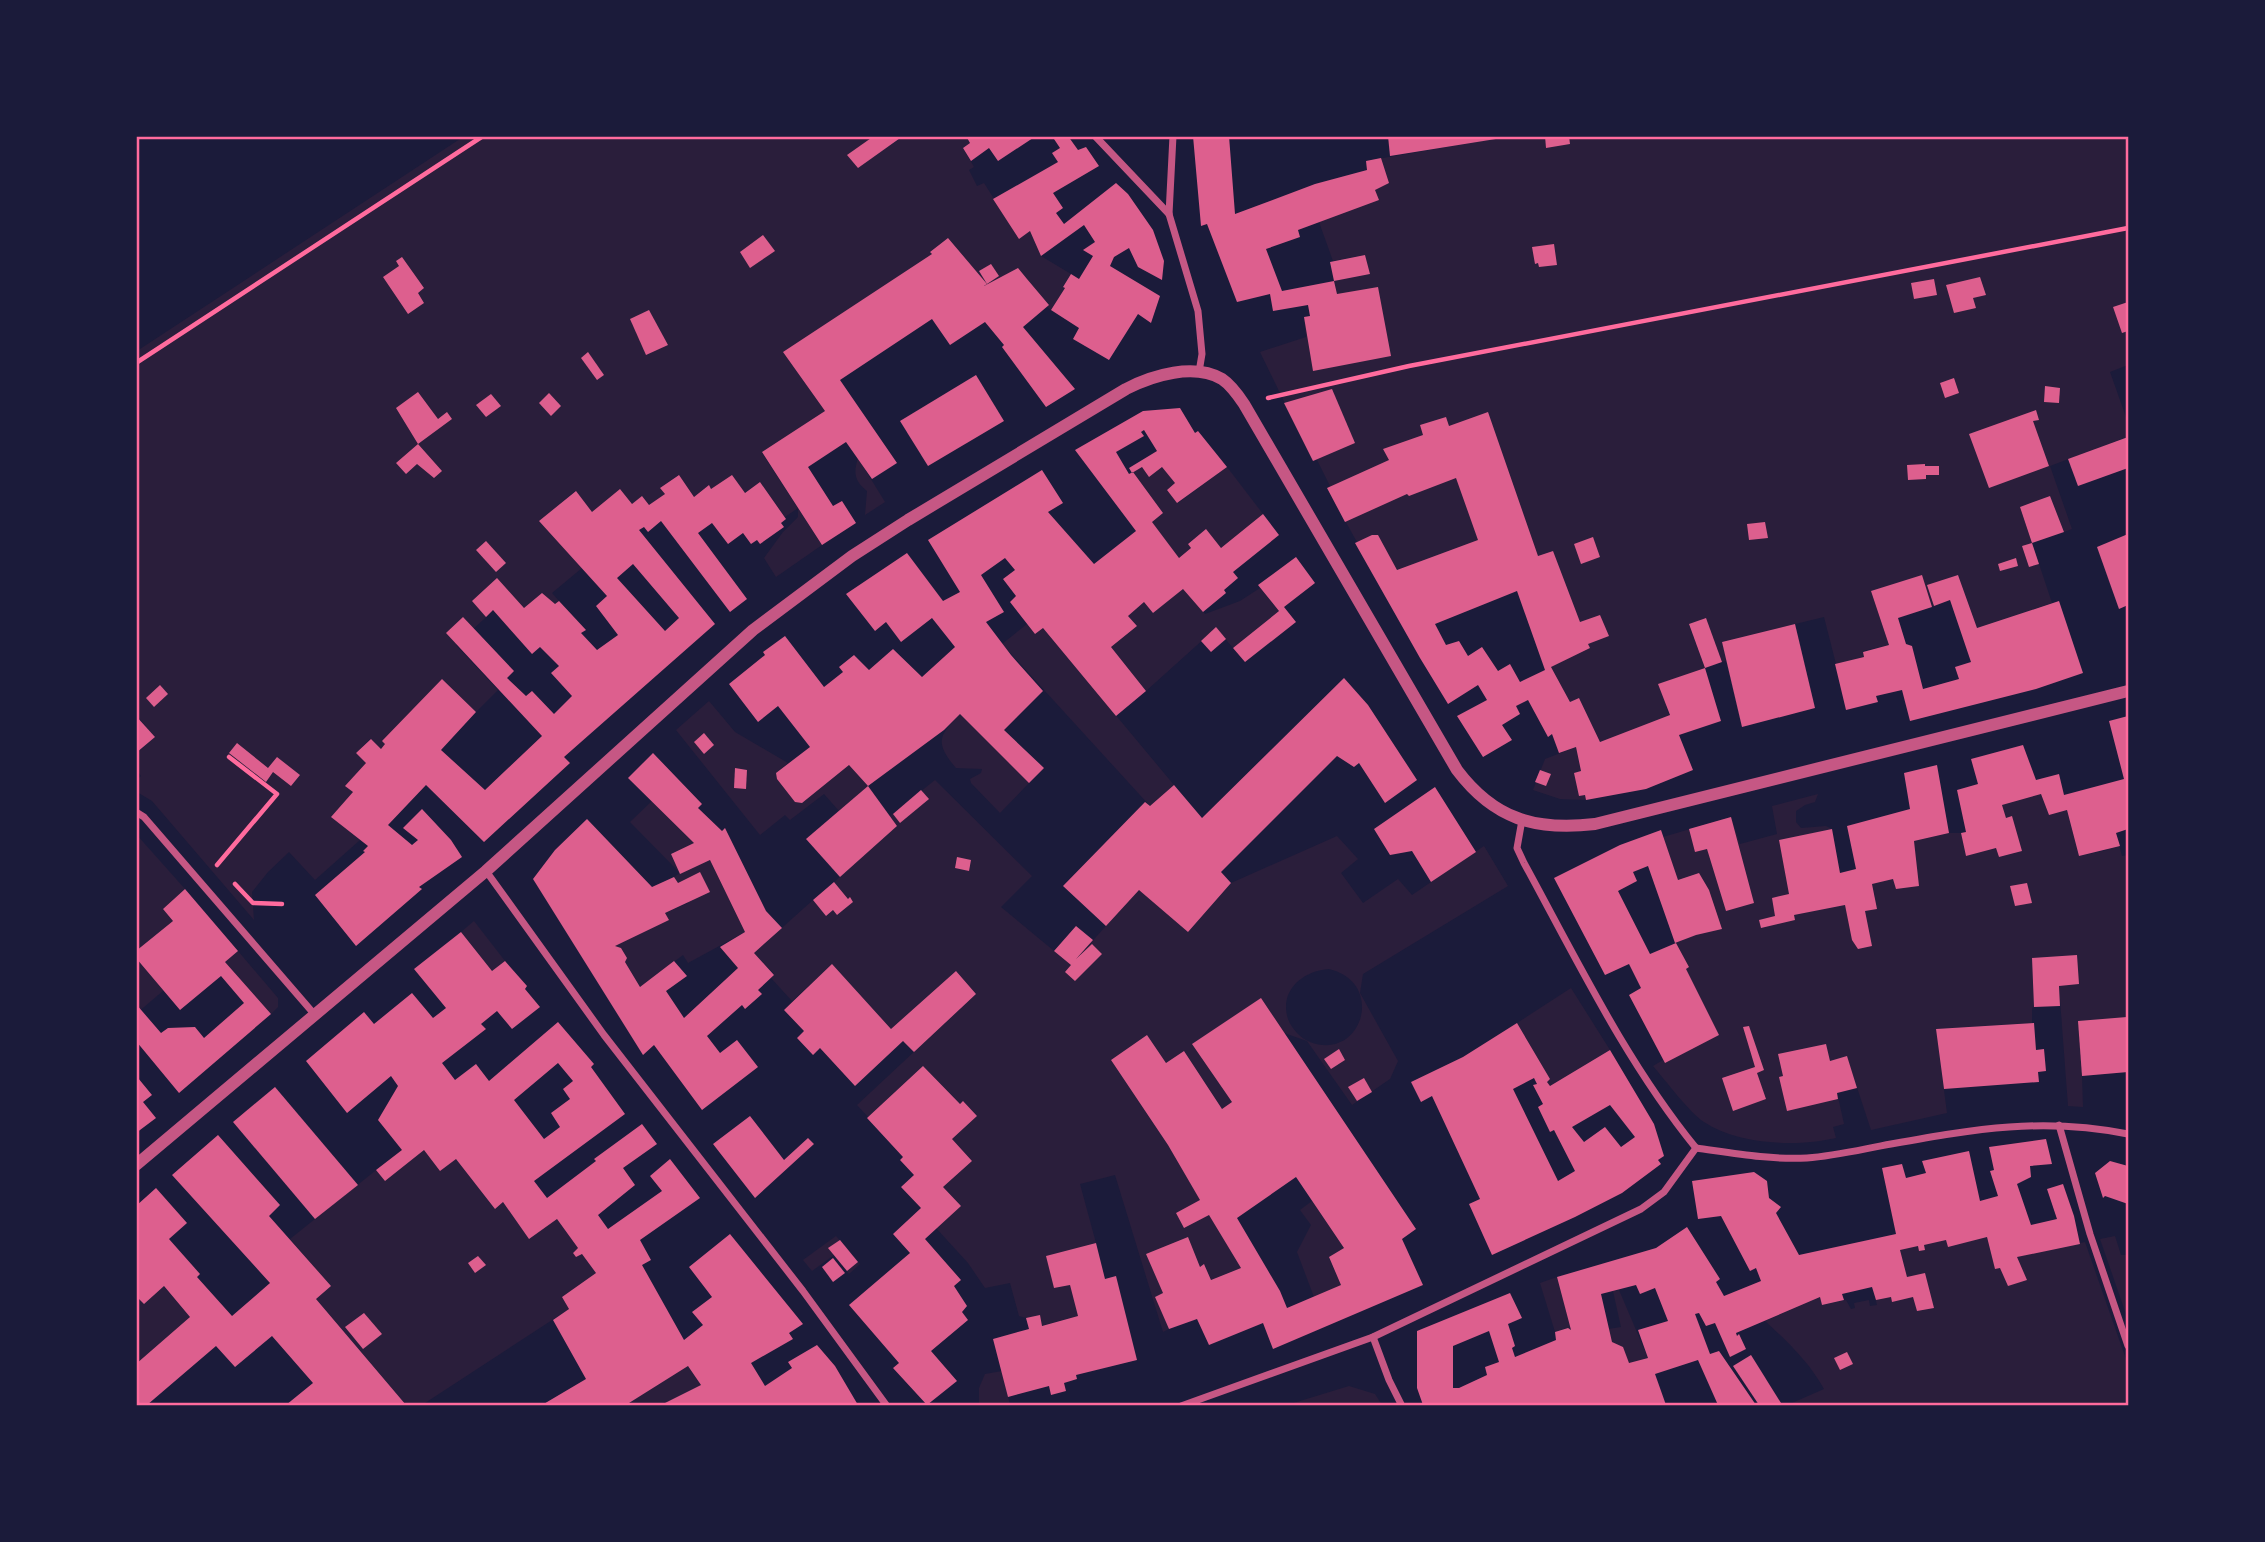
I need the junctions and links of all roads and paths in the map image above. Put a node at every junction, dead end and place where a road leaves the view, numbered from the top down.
1 (483, 136) edge
2 (1095, 136) edge
3 (1173, 136) edge
4 (1169, 214) junction
5 (2129, 228) edge
6 (136, 363) edge
7 (1199, 372) junction
8 (1244, 404) junction
9 (2129, 691) edge
10 (229, 757) dead end
11 (136, 812) edge
12 (1522, 820) junction
13 (486, 871) junction
14 (225, 874) dead end
15 (234, 883) dead end
16 (282, 904) dead end
17 (315, 1015) junction
18 (2059, 1125) junction
19 (2129, 1134) edge
20 (1696, 1148) junction
21 (136, 1165) edge
22 (1373, 1337) junction
23 (2129, 1346) edge
24 (887, 1405) edge
25 (1181, 1405) edge
26 (1402, 1405) edge

1 - 6 path
2 - 4 street
3 - 4 street
4 - 7 street
5 - 8 path
7 - 8 street
7 - 13 street
8 - 12 street
9 - 12 street
10 - 14 path
11 - 17 street
12 - 20 street
13 - 17 street
13 - 24 street
15 - 16 path
17 - 21 street
18 - 19 street
18 - 20 street
18 - 23 street
20 - 22 street
22 - 25 street
22 - 26 street

